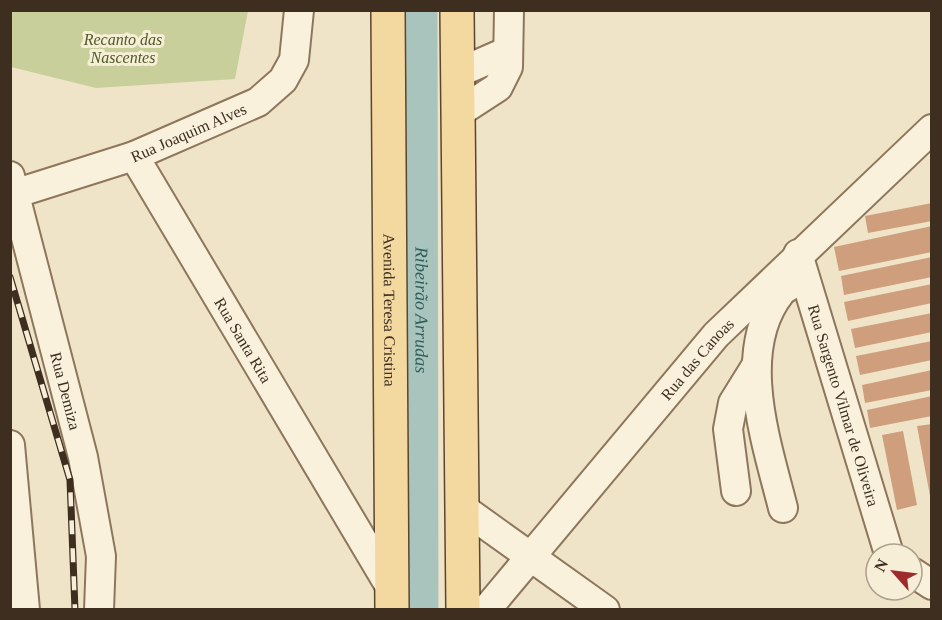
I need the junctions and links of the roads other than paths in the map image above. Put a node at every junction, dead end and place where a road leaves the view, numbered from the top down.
1 (299, 10) edge
2 (388, 10) edge
3 (457, 10) edge
4 (509, 10) edge
5 (508, 51) junction
6 (458, 73) junction
7 (458, 113) junction
8 (932, 129) edge
9 (134, 156) junction
10 (14, 185) edge
11 (801, 265) junction
12 (756, 366) junction
13 (10, 445) edge
14 (736, 491) dead end
15 (462, 507) junction
16 (783, 508) dead end
17 (391, 517) junction
18 (354, 526) junction
19 (885, 542) edge
20 (530, 554) junction
21 (392, 599) edge
22 (25, 609) edge
23 (99, 609) edge
24 (463, 609) edge
25 (486, 609) edge
26 (605, 609) edge

1 - 9 street, Rua Joaquim Alves
2 - 17 main road, Avenida Teresa Cristina
3 - 6 main road
4 - 5 street
5 - 6 street
5 - 7 street
6 - 7 main road
7 - 15 main road
8 - 11 street, Rua das Canoas
9 - 10 street, Rua Joaquim Alves
9 - 18 street, Rua Santa Rita
10 - 23 street, Rua Demiza
11 - 12 street
11 - 19 street, Rua Sargento Vilmar de Oliveira
11 - 20 street, Rua das Canoas
12 - 14 street
12 - 16 street
13 - 22 street
15 - 20 street
15 - 24 main road
17 - 18 street
17 - 21 main road, Avenida Teresa Cristina
18 - 21 street, Rua Santa Rita
20 - 25 street, Rua das Canoas
20 - 26 street

